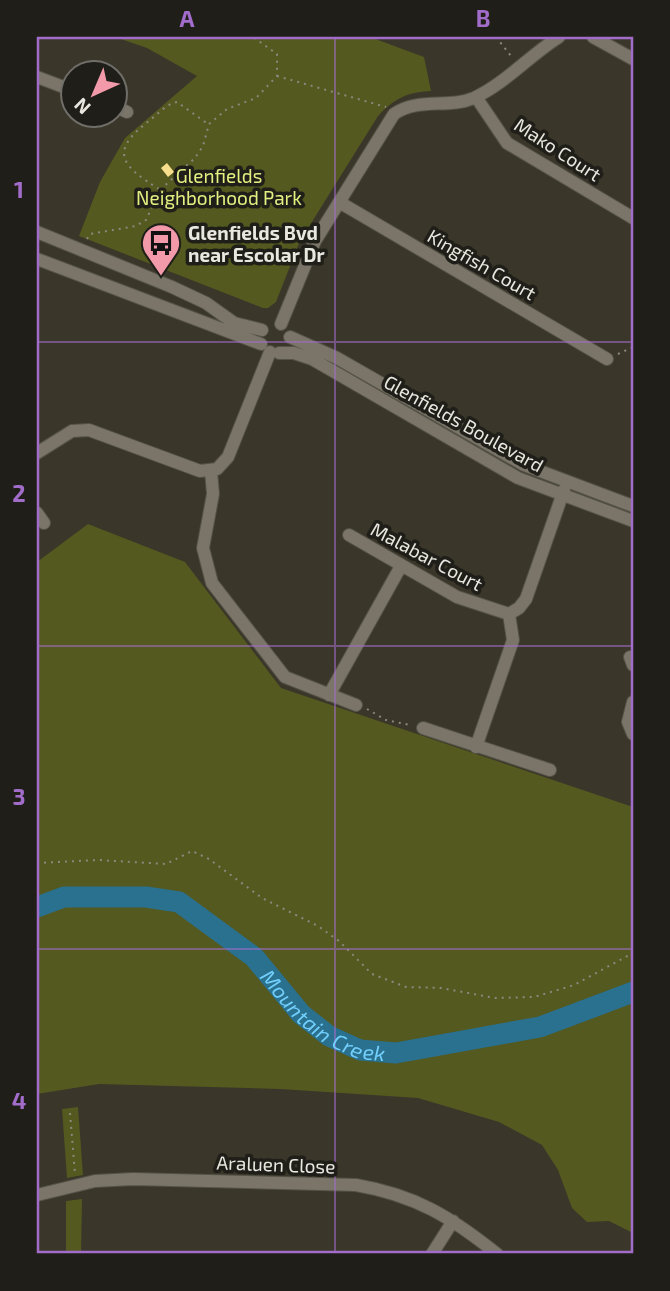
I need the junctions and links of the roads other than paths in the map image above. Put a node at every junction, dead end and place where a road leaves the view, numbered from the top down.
1 (559, 37) edge
2 (593, 37) edge
3 (633, 60) edge
4 (37, 77) edge
5 (60, 86) edge
6 (476, 97) junction
7 (339, 202) junction
8 (633, 218) edge
9 (37, 232) edge
10 (37, 258) edge
11 (281, 324) junction
12 (262, 330) junction
13 (290, 337) junction
14 (270, 350) junction
15 (607, 359) road end
16 (37, 453) edge
17 (211, 471) junction
18 (566, 483) junction
19 (561, 496) junction
20 (633, 506) edge
21 (633, 521) edge
22 (349, 535) dead end
23 (401, 566) junction
24 (509, 614) junction
25 (329, 695) junction
26 (633, 702) edge
27 (356, 705) road end
28 (424, 727) road end
29 (633, 734) edge
30 (476, 747) junction
31 (550, 770) dead end
32 (37, 1195) edge
33 (453, 1221) junction
34 (432, 1254) edge
35 (497, 1254) edge

1 - 6 street
2 - 3 street
4 - 5 street
6 - 7 street
6 - 8 street, Mako Court
7 - 11 street
7 - 15 street, Kingfish Court
9 - 12 street
10 - 14 street, Glenfields Boulevard
11 - 12 street
11 - 13 street
12 - 14 street
13 - 14 street
13 - 18 street, Glenfields Boulevard
14 - 17 street
14 - 19 street, Glenfields Boulevard
16 - 17 street
17 - 25 street
18 - 19 street
18 - 20 street, Glenfields Boulevard
19 - 21 street, Glenfields Boulevard
19 - 24 street
22 - 23 street, Malabar Court
23 - 24 street, Malabar Court
23 - 25 street
24 - 30 street
25 - 27 street
26 - 29 street
28 - 30 street
30 - 31 street
32 - 33 street, Araluen Close
33 - 34 street
33 - 35 street, Araluen Close

